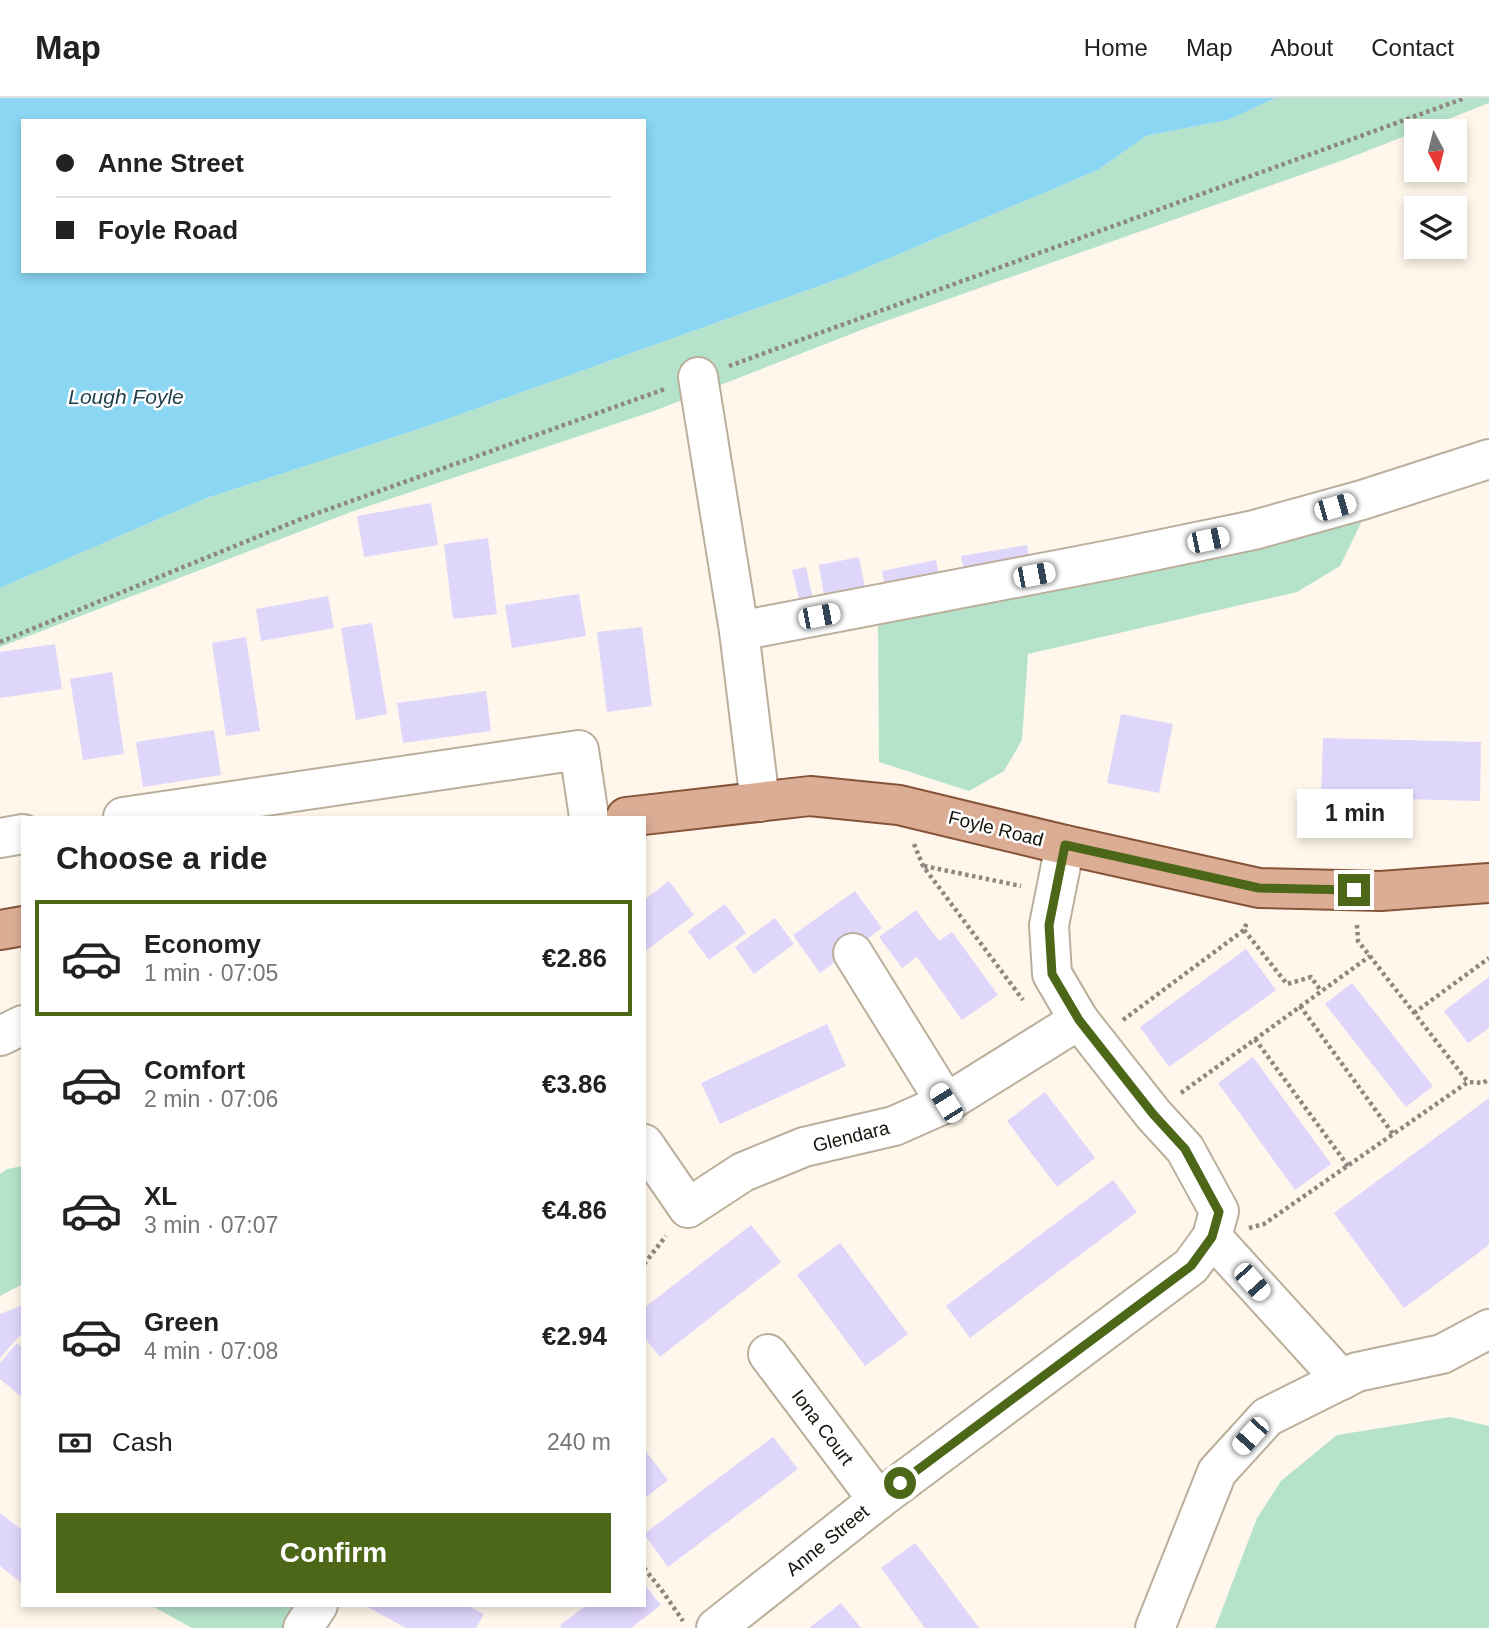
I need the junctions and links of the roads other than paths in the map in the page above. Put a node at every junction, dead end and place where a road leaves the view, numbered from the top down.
1 (698, 377) dead end
2 (1489, 459) edge
3 (739, 631) junction
4 (760, 802) junction
5 (130, 816) edge
6 (589, 816) edge
7 (635, 816) edge
8 (21, 834) edge
9 (0, 838) edge
10 (1065, 845) junction
11 (1489, 883) edge
12 (21, 926) edge
13 (0, 930) edge
14 (853, 953) dead end
15 (21, 1027) edge
16 (1075, 1032) junction
17 (0, 1036) edge
18 (946, 1103) junction
19 (646, 1147) edge
20 (1212, 1237) junction
21 (1489, 1329) edge
22 (768, 1354) dead end
23 (1342, 1380) junction
24 (878, 1500) junction
25 (317, 1607) edge
26 (303, 1628) edge
27 (716, 1628) edge
28 (1155, 1628) edge

1 - 3 street
2 - 3 street
3 - 4 street
4 - 7 main road, Foyle Road
4 - 10 main road, Foyle Road
5 - 6 street
8 - 9 street
10 - 11 main road, Foyle Road
10 - 16 street
12 - 13 main road
14 - 18 street
15 - 17 street
16 - 18 street, Glendara
16 - 20 street
18 - 19 street, Glendara
20 - 23 street
20 - 24 street, Anne Street
21 - 23 street
22 - 24 street, Iona Court
23 - 28 street
24 - 27 street, Anne Street
25 - 26 street

